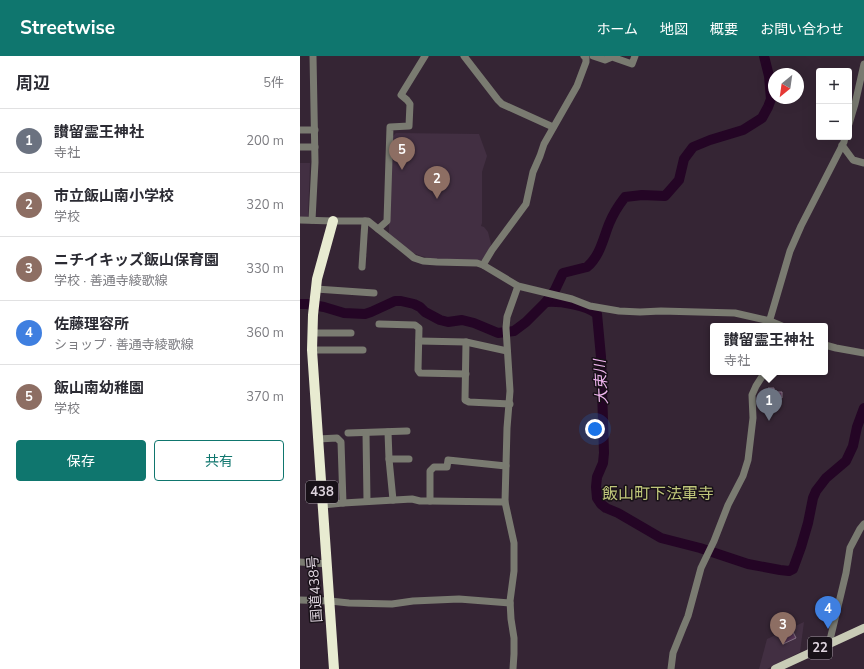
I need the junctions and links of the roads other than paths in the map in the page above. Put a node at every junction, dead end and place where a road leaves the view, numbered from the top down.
1 (313, 56) edge
2 (425, 56) edge
3 (464, 56) edge
4 (584, 56) edge
5 (593, 56) edge
6 (635, 56) edge
7 (864, 64) edge
8 (852, 114) edge
9 (553, 127) junction
10 (300, 130) edge
11 (315, 130) junction
12 (844, 140) edge
13 (842, 145) junction
14 (300, 147) edge
15 (315, 147) junction
16 (864, 163) edge
17 (300, 220) edge
18 (312, 220) junction
19 (333, 221) junction
20 (365, 221) junction
21 (378, 229) junction
22 (483, 265) junction
23 (362, 267) dead end
24 (518, 286) junction
25 (316, 293) junction
26 (374, 293) dead end
27 (766, 323) edge
28 (769, 323) edge
29 (379, 324) dead end
30 (313, 333) junction
31 (351, 333) dead end
32 (418, 341) junction
33 (466, 342) junction
34 (828, 346) edge
35 (312, 350) junction
36 (363, 350) dead end
37 (507, 351) junction
38 (864, 353) edge
39 (466, 374) junction
40 (762, 375) edge
41 (510, 404) junction
42 (407, 431) dead end
43 (388, 432) junction
44 (348, 433) dead end
45 (366, 433) junction
46 (318, 439) junction
47 (389, 459) junction
48 (409, 459) dead end
49 (506, 466) junction
50 (393, 500) junction
51 (367, 501) junction
52 (430, 501) junction
53 (505, 502) junction
54 (343, 503) junction
55 (323, 505) junction
56 (864, 524) edge
57 (300, 562) edge
58 (327, 564) junction
59 (300, 600) edge
60 (330, 600) junction
61 (510, 603) junction
62 (864, 628) edge
63 (829, 644) junction
64 (334, 669) edge
65 (513, 669) edge
66 (671, 669) edge
67 (775, 669) edge

1 - 11 street
2 - 21 street
3 - 9 street
4 - 9 street
5 - 6 street
7 - 8 street
9 - 22 street
10 - 11 street
11 - 15 street
12 - 13 street
13 - 16 street
13 - 28 street
14 - 15 street
15 - 18 street
17 - 18 street
18 - 19 street
19 - 20 street
19 - 25 highway, 国道438号 / 438
20 - 21 street
20 - 23 street
21 - 22 street
22 - 24 street
24 - 27 street
24 - 37 street
25 - 26 street
25 - 30 highway, 国道438号 / 438
29 - 32 street
30 - 31 street
30 - 35 highway, 国道438号 / 438
32 - 33 street
32 - 39 street
33 - 37 street
33 - 39 street
34 - 38 street
35 - 36 street
35 - 46 highway, 国道438号 / 438
37 - 41 street
39 - 41 street
40 - 66 street
41 - 49 street
42 - 43 street
43 - 45 street
43 - 47 street
44 - 45 street
45 - 51 street
46 - 54 street
46 - 55 highway, 国道438号 / 438
47 - 48 street
47 - 50 street
49 - 52 street
49 - 53 street
50 - 51 street
50 - 52 street
51 - 54 street
52 - 53 street
53 - 61 street
54 - 55 street
55 - 58 highway, 国道438号 / 438
56 - 63 street
57 - 58 street
58 - 60 highway, 国道438号 / 438
59 - 60 street
60 - 61 street
60 - 64 highway, 国道438号 / 438
61 - 65 street
62 - 63 main road, 22
63 - 67 main road, 22

